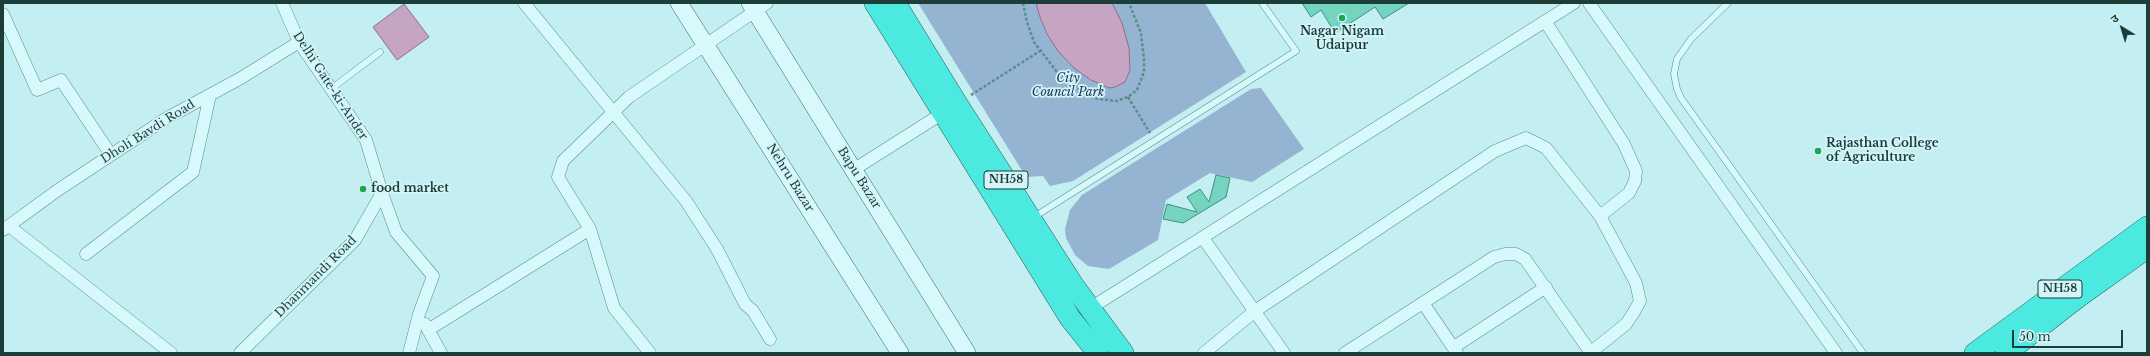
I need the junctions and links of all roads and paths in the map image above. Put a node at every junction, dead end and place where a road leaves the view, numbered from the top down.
1 (282, 3) edge
2 (524, 3) edge
3 (679, 3) edge
4 (875, 3) edge
5 (895, 3) edge
6 (1023, 3) edge
7 (1128, 3) edge
8 (1262, 3) edge
9 (1574, 3) edge
10 (1589, 3) edge
11 (1728, 3) edge
12 (758, 6) edge
13 (3, 14) edge
14 (1545, 21) junction
15 (299, 42) junction
16 (705, 44) junction
17 (1040, 51) junction
18 (380, 52) dead end
19 (331, 90) junction
20 (210, 94) junction
21 (1128, 98) junction
22 (950, 108) junction
23 (614, 111) junction
24 (1155, 141) junction
25 (110, 156) junction
26 (853, 170) junction
27 (382, 192) junction
28 (1600, 216) junction
29 (1031, 219) junction
30 (2147, 227) edge
31 (6, 228) edge
32 (590, 229) junction
33 (1202, 238) junction
34 (2147, 248) edge
35 (86, 254) dead end
36 (1546, 287) junction
37 (1423, 302) junction
38 (1089, 309) junction
39 (1254, 311) junction
40 (419, 314) junction
41 (428, 330) junction
42 (770, 339) dead end
43 (1456, 350) edge
44 (171, 353) edge
45 (240, 353) edge
46 (409, 353) edge
47 (441, 353) edge
48 (650, 353) edge
49 (900, 353) edge
50 (967, 353) edge
51 (1098, 353) edge
52 (1123, 353) edge
53 (1204, 353) edge
54 (1284, 353) edge
55 (1344, 353) edge
56 (1591, 353) edge
57 (1836, 353) edge
58 (1862, 353) edge
59 (1975, 353) edge
60 (2006, 353) edge

1 - 15 street, Delhi Gate-ki-Ander
2 - 23 street
3 - 16 street, Nehru Bazar
4 - 22 highway, NH58
5 - 22 highway, NH58
6 - 17 path
7 - 21 path
8 - 24 lane
9 - 14 street
10 - 57 street
11 - 58 lane
12 - 16 street
12 - 26 street, Bapu Bazar
13 - 25 street
14 - 28 street
14 - 33 street
15 - 19 street, Delhi Gate-ki-Ander
15 - 20 street, Dholi Bavdi Road
16 - 23 street
16 - 49 street, Nehru Bazar
17 - 21 path
17 - 22 path
18 - 19 lane
19 - 27 street, Delhi Gate-ki-Ander
20 - 25 street, Dholi Bavdi Road
20 - 35 street
21 - 24 path
22 - 26 street
22 - 29 highway, NH58
22 - 51 highway, NH58
23 - 32 street
23 - 42 street
24 - 29 lane
25 - 31 street, Dholi Bavdi Road
26 - 50 street, Bapu Bazar
27 - 40 street, Delhi Gate-ki-Ander
27 - 45 street, Dhanmandi Road
28 - 39 street
28 - 56 street
29 - 38 highway, NH58
30 - 59 highway, NH58
31 - 44 street
32 - 41 street
32 - 48 street
33 - 38 street
33 - 39 street
34 - 60 highway, NH58
36 - 37 street
36 - 43 street
36 - 56 street
37 - 43 street
37 - 55 street
38 - 52 highway, NH58
39 - 53 street
39 - 54 street
40 - 41 street
40 - 46 street
41 - 47 street

